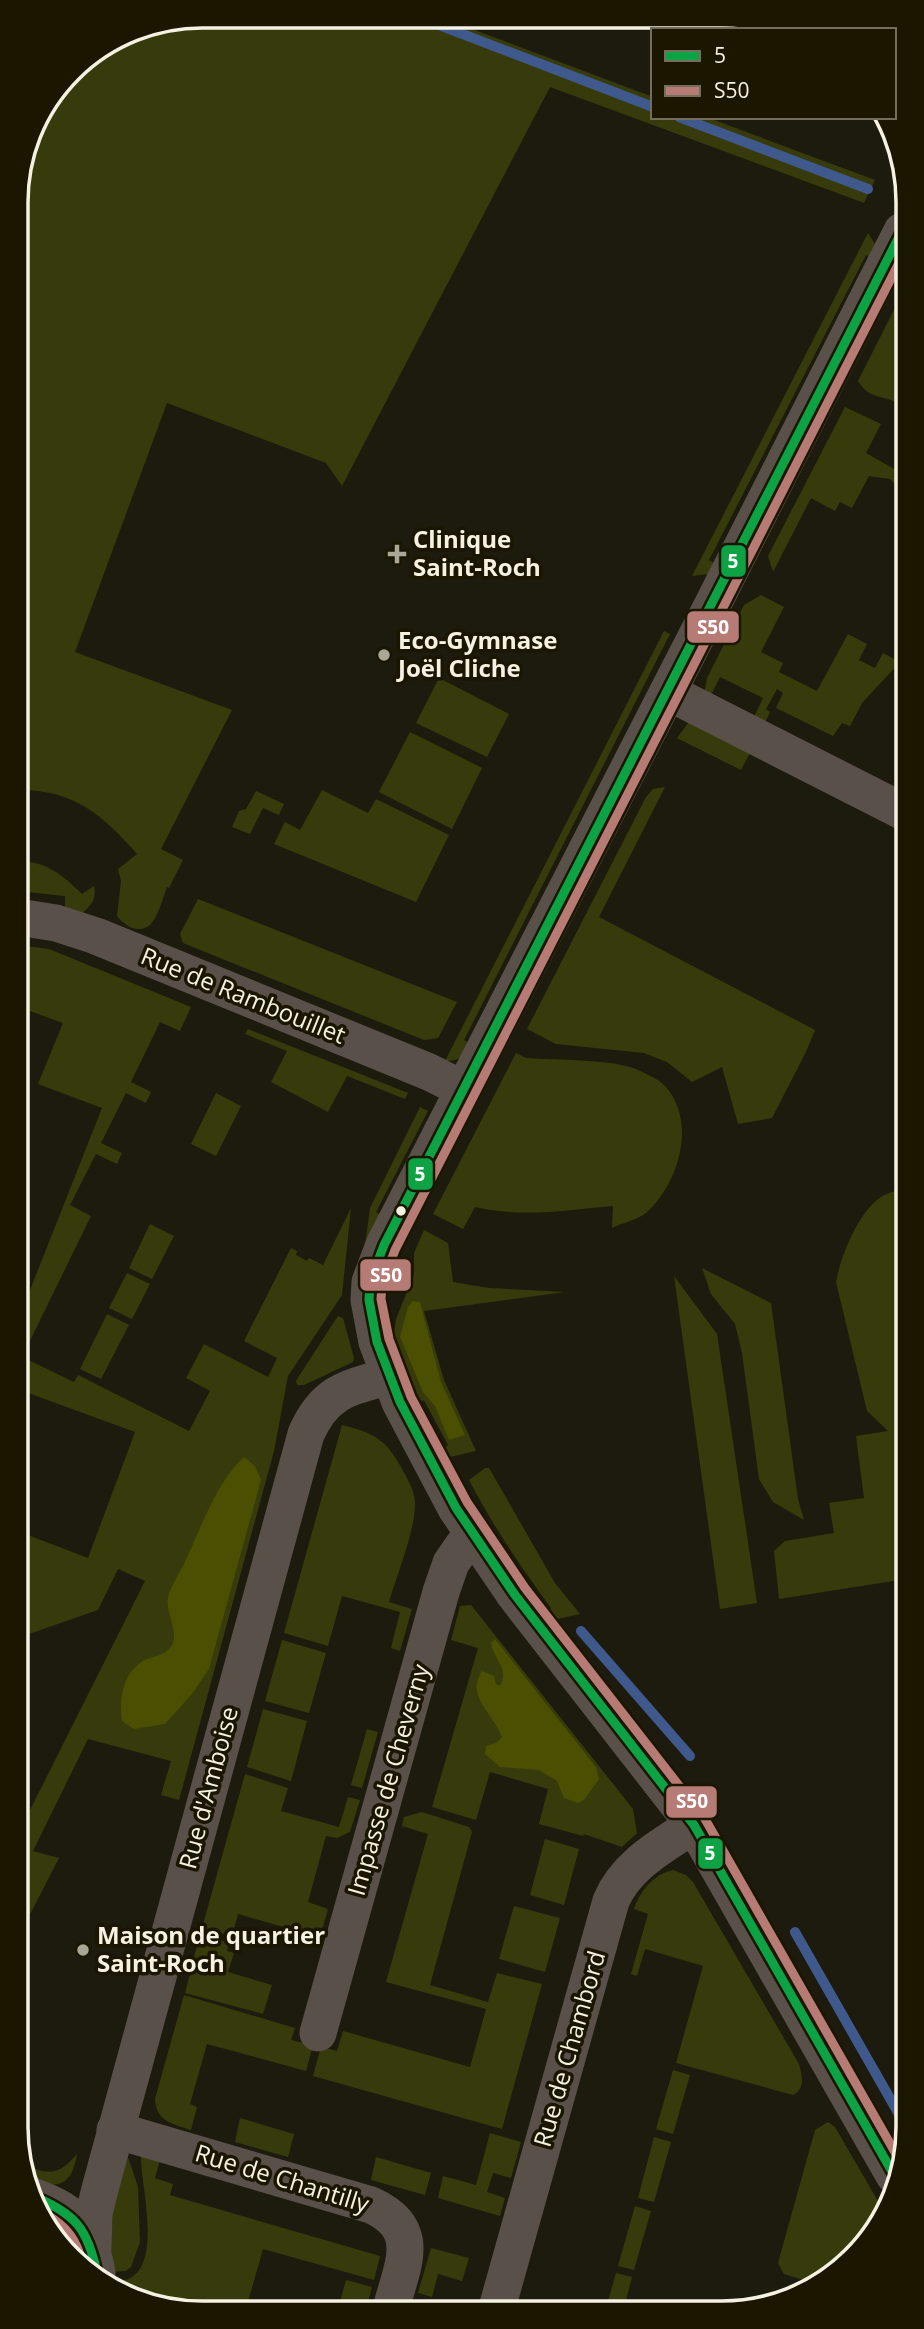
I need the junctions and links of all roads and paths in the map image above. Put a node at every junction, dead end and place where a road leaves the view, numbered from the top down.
1 (896, 243) edge
2 (668, 692) junction
3 (896, 808) edge
4 (28, 919) edge
5 (463, 1089) junction
6 (390, 1376) junction
7 (472, 1534) junction
8 (694, 1825) junction
9 (318, 2033) dead end
10 (116, 2130) junction
11 (891, 2169) edge
12 (45, 2202) edge
13 (95, 2260) edge
14 (393, 2301) edge
15 (499, 2301) edge

1 - 2 street
2 - 3 street
2 - 5 street
4 - 5 street, Rue de Rambouillet
5 - 6 street
6 - 7 street
6 - 10 street, Rue d'Amboise
7 - 8 street
7 - 9 street, Impasse de Cheverny
8 - 11 street
8 - 15 street, Rue de Chambord
10 - 13 street, Rue d'Amboise
10 - 14 street, Rue de Chantilly
12 - 13 street

